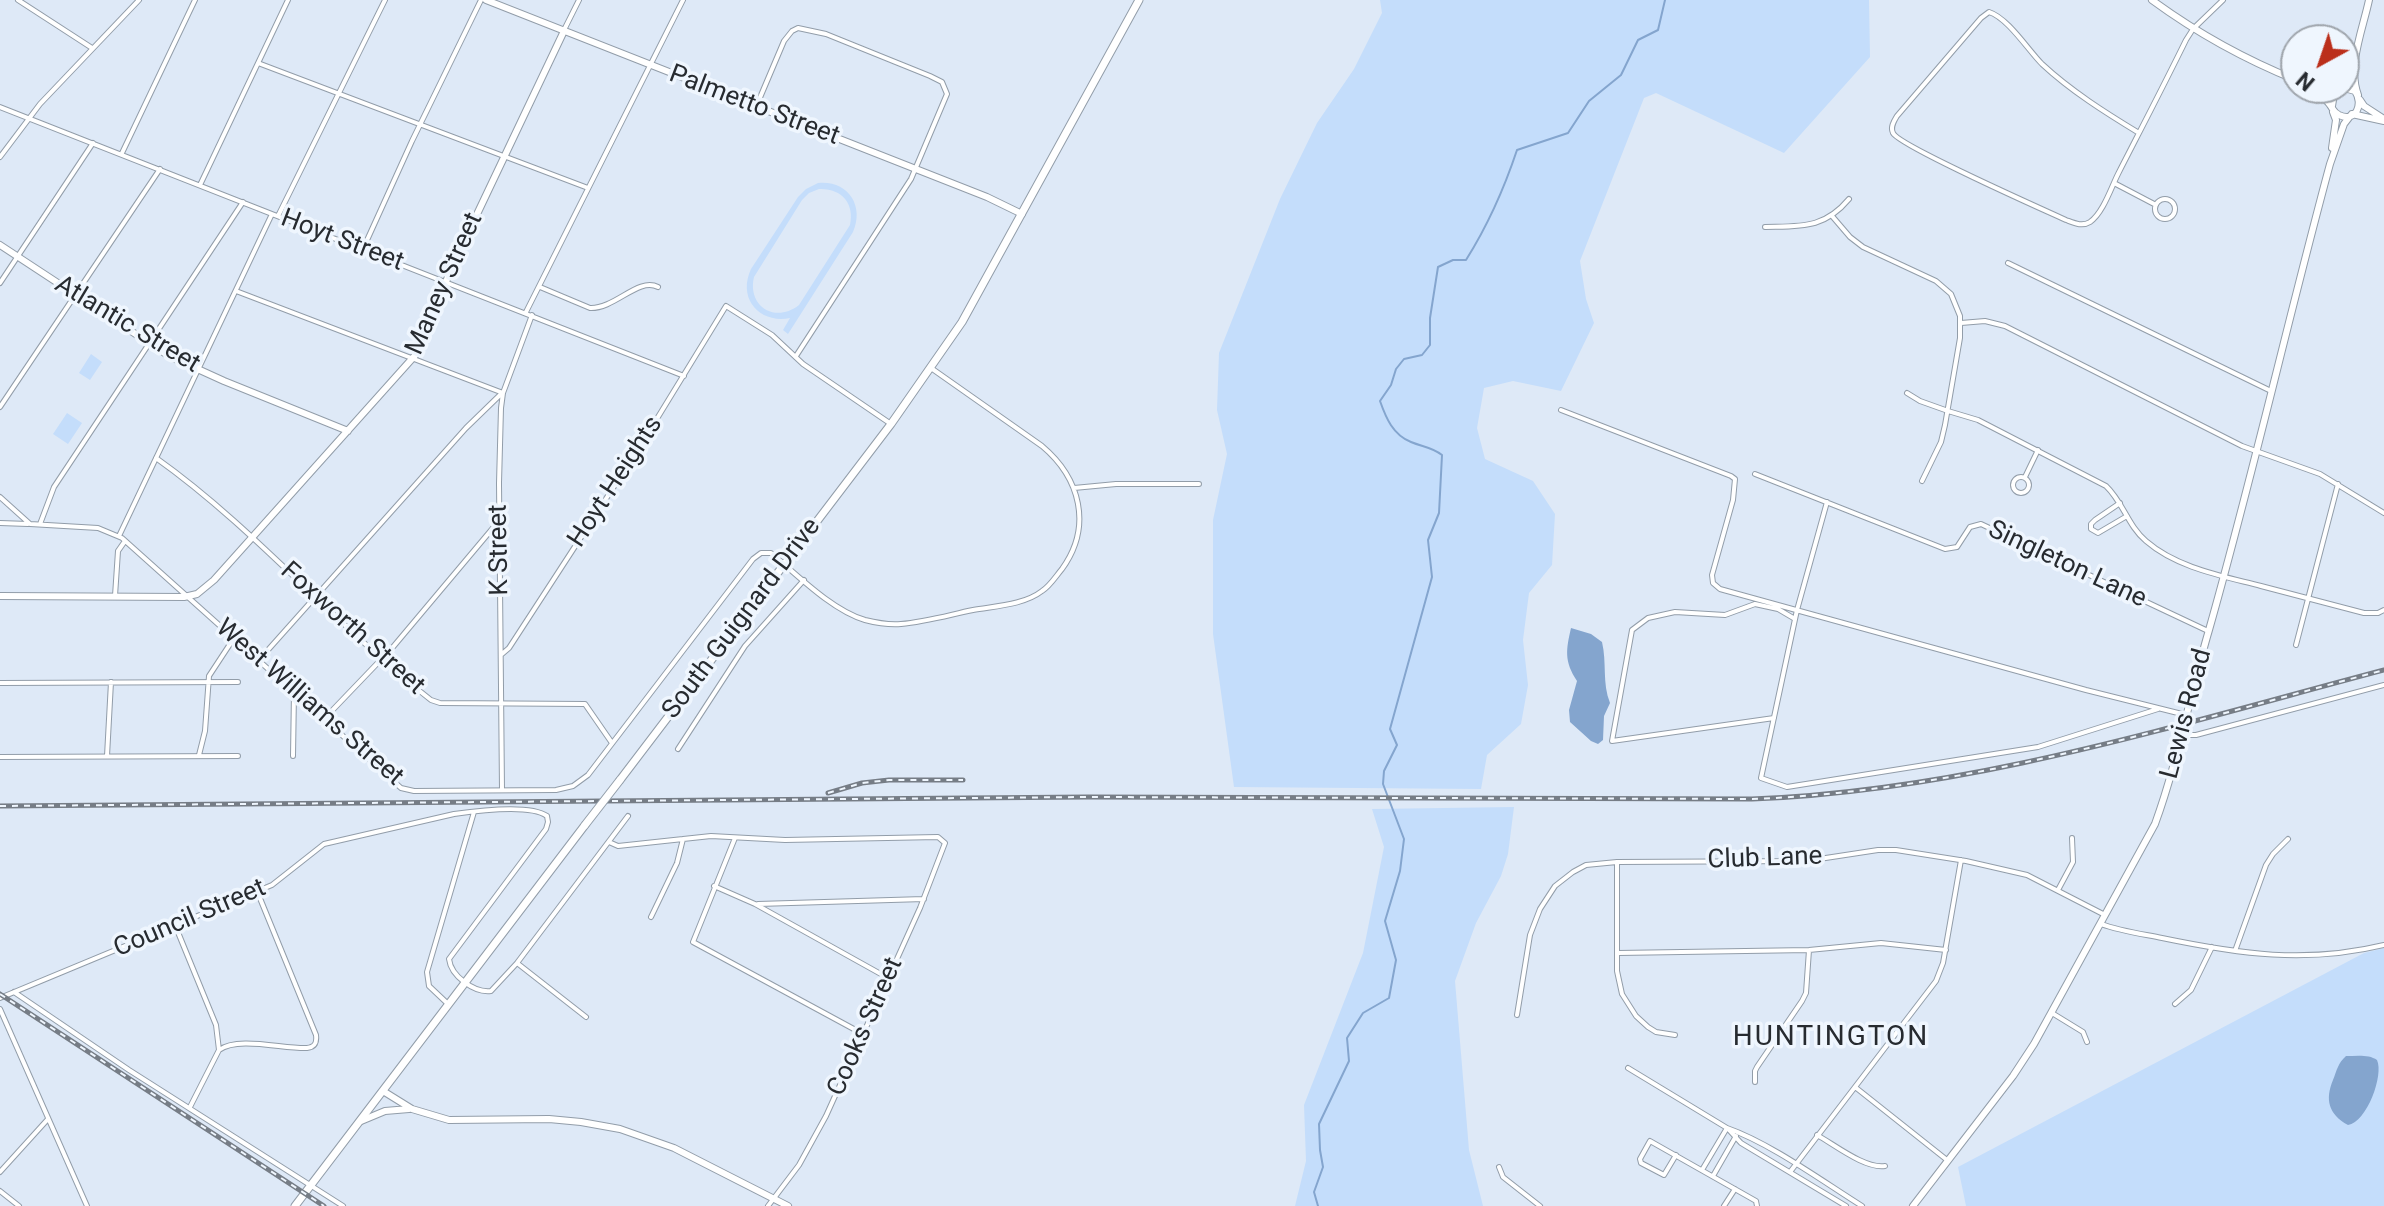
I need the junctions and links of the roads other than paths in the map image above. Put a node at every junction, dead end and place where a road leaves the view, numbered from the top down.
1 (18, 0) edge
2 (139, 0) edge
3 (195, 0) edge
4 (288, 0) edge
5 (385, 0) edge
6 (483, 0) edge
7 (579, 0) edge
8 (683, 0) edge
9 (1139, 0) edge
10 (2152, 0) edge
11 (2223, 0) edge
12 (2369, 0) edge
13 (2193, 29) junction
14 (564, 31) junction
15 (2360, 42) edge
16 (92, 48) junction
17 (258, 63) junction
18 (651, 65) junction
19 (2280, 73) edge
20 (340, 94) junction
21 (2360, 99) edge
22 (2328, 104) edge
23 (2358, 104) edge
24 (0, 107) edge
25 (756, 107) junction
26 (2332, 107) junction
27 (2352, 115) junction
28 (28, 119) junction
29 (2384, 120) edge
30 (421, 123) junction
31 (2139, 133) junction
32 (93, 143) junction
33 (122, 154) junction
34 (504, 156) junction
35 (0, 157) edge
36 (2330, 164) junction
37 (160, 169) junction
38 (916, 169) junction
39 (2114, 183) junction
40 (200, 185) junction
41 (588, 188) junction
42 (1849, 199) dead end
43 (243, 202) junction
44 (2156, 205) junction
45 (272, 214) junction
46 (1022, 214) junction
47 (278, 216) junction
48 (1832, 216) junction
49 (1765, 227) dead end
50 (0, 245) edge
51 (363, 249) junction
52 (18, 257) junction
53 (2008, 263) dead end
54 (446, 281) junction
55 (0, 283) edge
56 (539, 287) junction
57 (658, 287) dead end
58 (235, 291) junction
59 (75, 295) junction
60 (529, 314) junction
61 (1961, 323) junction
62 (149, 345) junction
63 (796, 357) junction
64 (413, 359) junction
65 (931, 368) junction
66 (198, 370) junction
67 (684, 376) junction
68 (2273, 392) junction
69 (503, 393) junction
70 (1907, 393) dead end
71 (0, 407) edge
72 (1561, 410) dead end
73 (1948, 411) junction
74 (891, 424) junction
75 (348, 431) junction
76 (2038, 450) junction
77 (2257, 451) junction
78 (156, 458) junction
79 (1755, 474) dead end
80 (2025, 477) junction
81 (1922, 481) dead end
82 (1199, 484) dead end
83 (2338, 484) junction
84 (1074, 488) junction
85 (0, 497) edge
86 (1827, 502) junction
87 (2120, 503) junction
88 (2384, 513) edge
89 (2127, 516) junction
90 (500, 520) junction
91 (0, 523) edge
92 (30, 524) junction
93 (40, 524) junction
94 (119, 536) junction
95 (252, 538) junction
96 (125, 541) junction
97 (784, 564) junction
98 (2224, 576) junction
99 (804, 580) junction
100 (0, 596) edge
101 (115, 597) junction
102 (188, 597) junction
103 (316, 597) junction
104 (2308, 598) junction
105 (1797, 610) junction
106 (2384, 610) edge
107 (1795, 619) junction
108 (2208, 631) junction
109 (234, 638) junction
110 (2296, 645) dead end
111 (502, 654) junction
112 (382, 658) junction
113 (259, 660) junction
114 (111, 682) junction
115 (208, 682) junction
116 (238, 682) dead end
117 (0, 683) edge
118 (2384, 685) edge
119 (294, 692) junction
120 (502, 704) junction
121 (2161, 709) junction
122 (2187, 715) junction
123 (1774, 718) junction
124 (324, 719) junction
125 (2182, 735) junction
126 (612, 743) junction
127 (678, 749) dead end
128 (107, 756) junction
129 (199, 756) junction
130 (238, 756) dead end
131 (293, 756) dead end
132 (0, 757) edge
133 (502, 790) junction
134 (474, 812) junction
135 (628, 816) dead end
136 (735, 837) junction
137 (2072, 838) dead end
138 (683, 839) junction
139 (2288, 839) dead end
140 (609, 842) junction
141 (1961, 860) junction
142 (1617, 862) junction
143 (714, 886) junction
144 (2058, 890) junction
145 (257, 891) junction
146 (924, 899) junction
147 (755, 904) junction
148 (2105, 915) junction
149 (651, 917) dead end
150 (2101, 924) junction
151 (175, 925) junction
152 (2384, 945) edge
153 (2212, 947) junction
154 (1809, 950) junction
155 (1946, 950) junction
156 (2235, 951) junction
157 (1618, 953) junction
158 (517, 963) junction
159 (888, 978) junction
160 (465, 982) junction
161 (14, 992) junction
162 (0, 998) edge
163 (448, 1004) junction
164 (2175, 1004) dead end
165 (0, 1009) edge
166 (2052, 1013) junction
167 (1517, 1015) dead end
168 (586, 1017) dead end
169 (863, 1034) junction
170 (1675, 1035) dead end
171 (2087, 1042) dead end
172 (219, 1050) junction
173 (1628, 1068) dead end
174 (1755, 1082) dead end
175 (1854, 1087) junction
176 (383, 1091) junction
177 (189, 1108) junction
178 (412, 1109) junction
179 (48, 1119) junction
180 (361, 1121) junction
181 (1727, 1128) junction
182 (1739, 1132) junction
183 (1817, 1135) junction
184 (1735, 1138) junction
185 (1676, 1155) junction
186 (1947, 1160) junction
187 (1795, 1164) junction
188 (1885, 1166) dead end
189 (1499, 1167) dead end
190 (1702, 1170) junction
191 (0, 1172) edge
192 (1790, 1172) junction
193 (1713, 1176) junction
194 (312, 1185) junction
195 (1735, 1189) junction
196 (0, 1191) edge
197 (774, 1199) junction
198 (19, 1206) edge
199 (87, 1206) edge
200 (295, 1206) edge
201 (343, 1206) edge
202 (768, 1206) edge
203 (788, 1206) edge
204 (1540, 1206) edge
205 (1724, 1206) edge
206 (1757, 1206) edge
207 (1846, 1206) edge
208 (1862, 1206) edge
209 (1913, 1206) edge

1 - 16 street
2 - 16 street
3 - 33 street
4 - 17 street
5 - 20 street
6 - 14 street, Palmetto Street
6 - 30 street
7 - 14 street, Maney Street
8 - 18 street, K Street
9 - 46 highway, South Guignard Drive
10 - 13 street
11 - 13 street
12 - 15 street
13 - 19 street
13 - 31 street
14 - 18 street, Palmetto Street
14 - 34 street, Maney Street
16 - 28 street
17 - 20 street
17 - 40 street
18 - 25 street, Palmetto Street
18 - 41 street, K Street
20 - 30 street
20 - 47 street
21 - 29 street
22 - 26 street
23 - 27 street
24 - 28 street, Hoyt Street
25 - 38 street, Palmetto Street
25 - 38 street
26 - 27 street
26 - 36 street, Lewis Road
27 - 29 street
27 - 36 street, Lewis Road
28 - 32 street, Hoyt Street
28 - 35 street
30 - 34 street
30 - 51 street
31 - 39 street
31 - 39 street
32 - 33 street, Hoyt Street
32 - 52 street
33 - 37 street, Hoyt Street
34 - 41 street
34 - 54 street, Maney Street
36 - 68 street, Lewis Road
37 - 40 street, Hoyt Street
37 - 59 street
38 - 46 street, Palmetto Street
38 - 63 street
39 - 44 street
40 - 43 street, Hoyt Street
41 - 56 street, K Street
42 - 48 street
43 - 45 street, Hoyt Street
43 - 62 street
44 - 44 street
45 - 47 street, Hoyt Street
45 - 58 street
46 - 65 highway, South Guignard Drive
47 - 51 street, Hoyt Street
48 - 49 street
48 - 61 street
50 - 52 street, Atlantic Street
51 - 54 street, Hoyt Street
52 - 55 street
52 - 59 street, Atlantic Street
53 - 68 street
54 - 60 street, Hoyt Street
54 - 64 street, Maney Street
56 - 57 street
56 - 60 street, K Street
58 - 64 street
58 - 66 street
59 - 62 street, Atlantic Street
59 - 71 street
60 - 67 street, Hoyt Street
60 - 69 street, K Street
61 - 73 street
61 - 77 street
62 - 66 street, Atlantic Street
62 - 93 street
63 - 67 street, Hoyt Heights
63 - 74 street
64 - 69 street
64 - 75 street, Maney Street
65 - 74 highway, South Guignard Drive
65 - 84 street
66 - 75 street, Atlantic Street
66 - 78 street
67 - 111 street, Hoyt Heights
68 - 77 street, Lewis Road
69 - 90 street, K Street
69 - 103 street
70 - 73 street
72 - 105 street
73 - 76 street
73 - 81 street
74 - 97 highway, South Guignard Drive
75 - 95 street, Maney Street
76 - 80 street
76 - 87 street
77 - 83 street
77 - 98 street, Lewis Road
78 - 94 street
78 - 95 street, Foxworth Street
79 - 86 street, Singleton Lane
80 - 80 street
82 - 84 street
83 - 88 street
83 - 104 street
84 - 99 street
85 - 92 street
86 - 105 street
86 - 108 street, Singleton Lane
87 - 89 street
87 - 89 street
89 - 98 street
90 - 111 street, K Street
90 - 112 street
91 - 92 street, West Williams Street
92 - 93 street, West Williams Street
93 - 94 street, West Williams Street
94 - 96 street, West Williams Street
95 - 102 street, Maney Street
95 - 103 street, Foxworth Street
96 - 101 street
96 - 102 street, West Williams Street
97 - 99 street
97 - 126 street, West Williams Street
97 - 160 highway, South Guignard Drive, bridge
98 - 104 street
98 - 108 street, Lewis Road
99 - 127 street
100 - 101 street
101 - 102 street
102 - 109 street, West Williams Street
103 - 112 street, Foxworth Street
103 - 113 street
104 - 106 street
104 - 110 street
105 - 107 street
105 - 121 street
107 - 123 street
107 - 123 street
108 - 122 street, Lewis Road
109 - 113 street, West Williams Street
109 - 115 street
111 - 120 street, K Street
112 - 120 street, Foxworth Street
112 - 124 street
113 - 119 street, West Williams Street
114 - 115 street
114 - 117 street
114 - 128 street
115 - 116 street
115 - 129 street
118 - 125 street
119 - 124 street, West Williams Street
119 - 131 street
120 - 126 street, Foxworth Street
120 - 133 street, K Street
121 - 122 street
121 - 123 street
122 - 125 street, Lewis Road
124 - 133 street, West Williams Street
125 - 148 street, Lewis Road
126 - 133 street, West Williams Street
128 - 129 street
128 - 132 street
129 - 130 street
134 - 145 street, Council Street
134 - 160 street, Council Street
134 - 163 street
135 - 140 street
136 - 138 street
136 - 143 street
136 - 146 street, Cooks Street
137 - 144 street
138 - 140 street
138 - 149 street
139 - 156 street
140 - 158 street
141 - 142 street, Club Lane
141 - 144 street, Club Lane
141 - 155 street
142 - 157 street
142 - 167 street, Club Lane
143 - 147 street
143 - 169 street
144 - 148 street, Club Lane
145 - 151 street, Council Street
145 - 172 street
146 - 147 street
146 - 159 street, Cooks Street
147 - 159 street
148 - 150 street, Lewis Road
150 - 153 street
150 - 166 street, Lewis Road
151 - 161 street, Council Street
151 - 172 street
152 - 156 street
153 - 156 street
153 - 164 street
154 - 155 street
154 - 157 street
154 - 174 street
155 - 175 street
157 - 170 street
158 - 160 street
158 - 168 street
159 - 169 street, Cooks Street
160 - 163 highway, South Guignard Drive
161 - 162 street, Council Street
161 - 177 street
163 - 176 highway, South Guignard Drive
165 - 179 street
166 - 171 street
166 - 186 street, Lewis Road
169 - 197 street, Cooks Street
172 - 177 street
173 - 181 street
175 - 183 street
175 - 186 street
176 - 178 street
176 - 180 highway, South Guignard Drive
177 - 194 street
178 - 180 street
178 - 197 street
179 - 191 street
179 - 199 street
180 - 194 highway, South Guignard Drive
181 - 182 street
181 - 184 street
181 - 190 street
182 - 184 street
182 - 187 street
183 - 187 street
183 - 188 street
184 - 192 street
184 - 193 street
185 - 185 street
185 - 190 street
186 - 209 street, Lewis Road
187 - 192 street
187 - 208 street
189 - 204 street
190 - 193 street
192 - 207 street
193 - 195 street
194 - 200 highway, South Guignard Drive
194 - 201 street
195 - 205 street
195 - 206 street
196 - 198 street
197 - 202 street, Cooks Street
197 - 203 street

